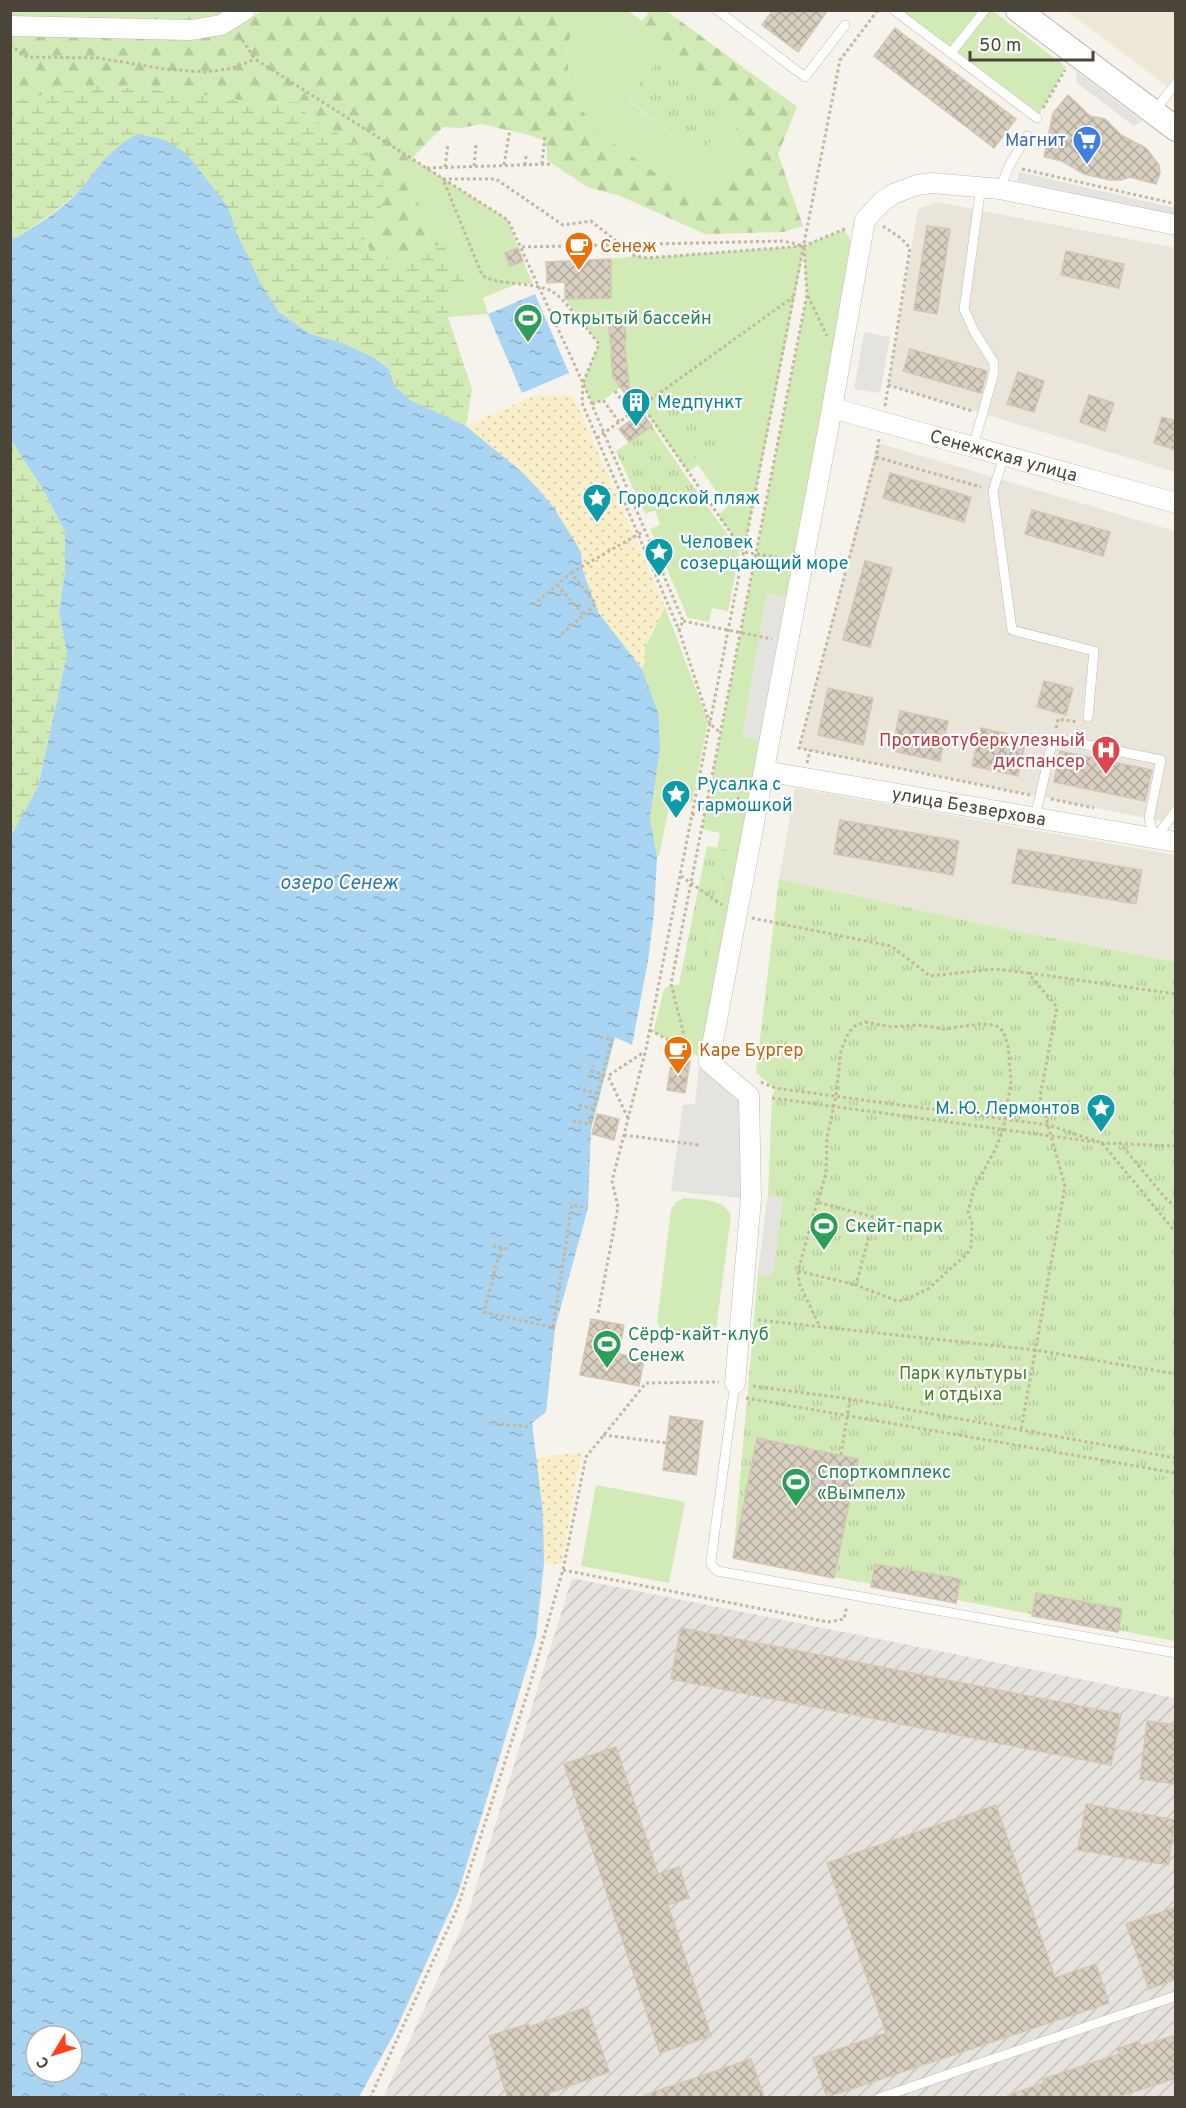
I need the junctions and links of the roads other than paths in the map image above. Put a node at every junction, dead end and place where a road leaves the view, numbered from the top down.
1 (717, 10) edge
2 (894, 10) edge
3 (984, 10) edge
4 (1018, 10) edge
5 (238, 16) edge
6 (845, 25) dead end
7 (10, 26) edge
8 (951, 53) junction
9 (1176, 83) edge
10 (1154, 112) junction
11 (1037, 118) road end
12 (1176, 129) edge
13 (1027, 136) dead end
14 (990, 188) junction
15 (1176, 225) edge
16 (832, 408) junction
17 (973, 447) junction
18 (1004, 456) junction
19 (1176, 503) edge
20 (1088, 717) road end
21 (764, 771) junction
22 (1176, 810) edge
23 (1035, 818) junction
24 (1155, 839) junction
25 (1176, 842) edge
26 (734, 1390) joint
27 (1176, 1653) edge
28 (1176, 1996) edge
29 (879, 2097) edge

1 - 6 lane
2 - 8 lane
3 - 8 lane
4 - 10 street
5 - 7 street
8 - 11 lane
9 - 10 lane
10 - 12 street
13 - 14 lane
14 - 15 street
14 - 16 street
14 - 17 lane
16 - 17 street, Сенежская улица
16 - 21 street
17 - 18 street, Сенежская улица
18 - 19 street, Сенежская улица
18 - 20 lane
21 - 23 street, улица Безверхова
21 - 26 street
22 - 24 lane
23 - 24 street, улица Безверхова
23 - 24 lane
24 - 25 street, улица Безверхова
26 - 27 lane
28 - 29 lane

